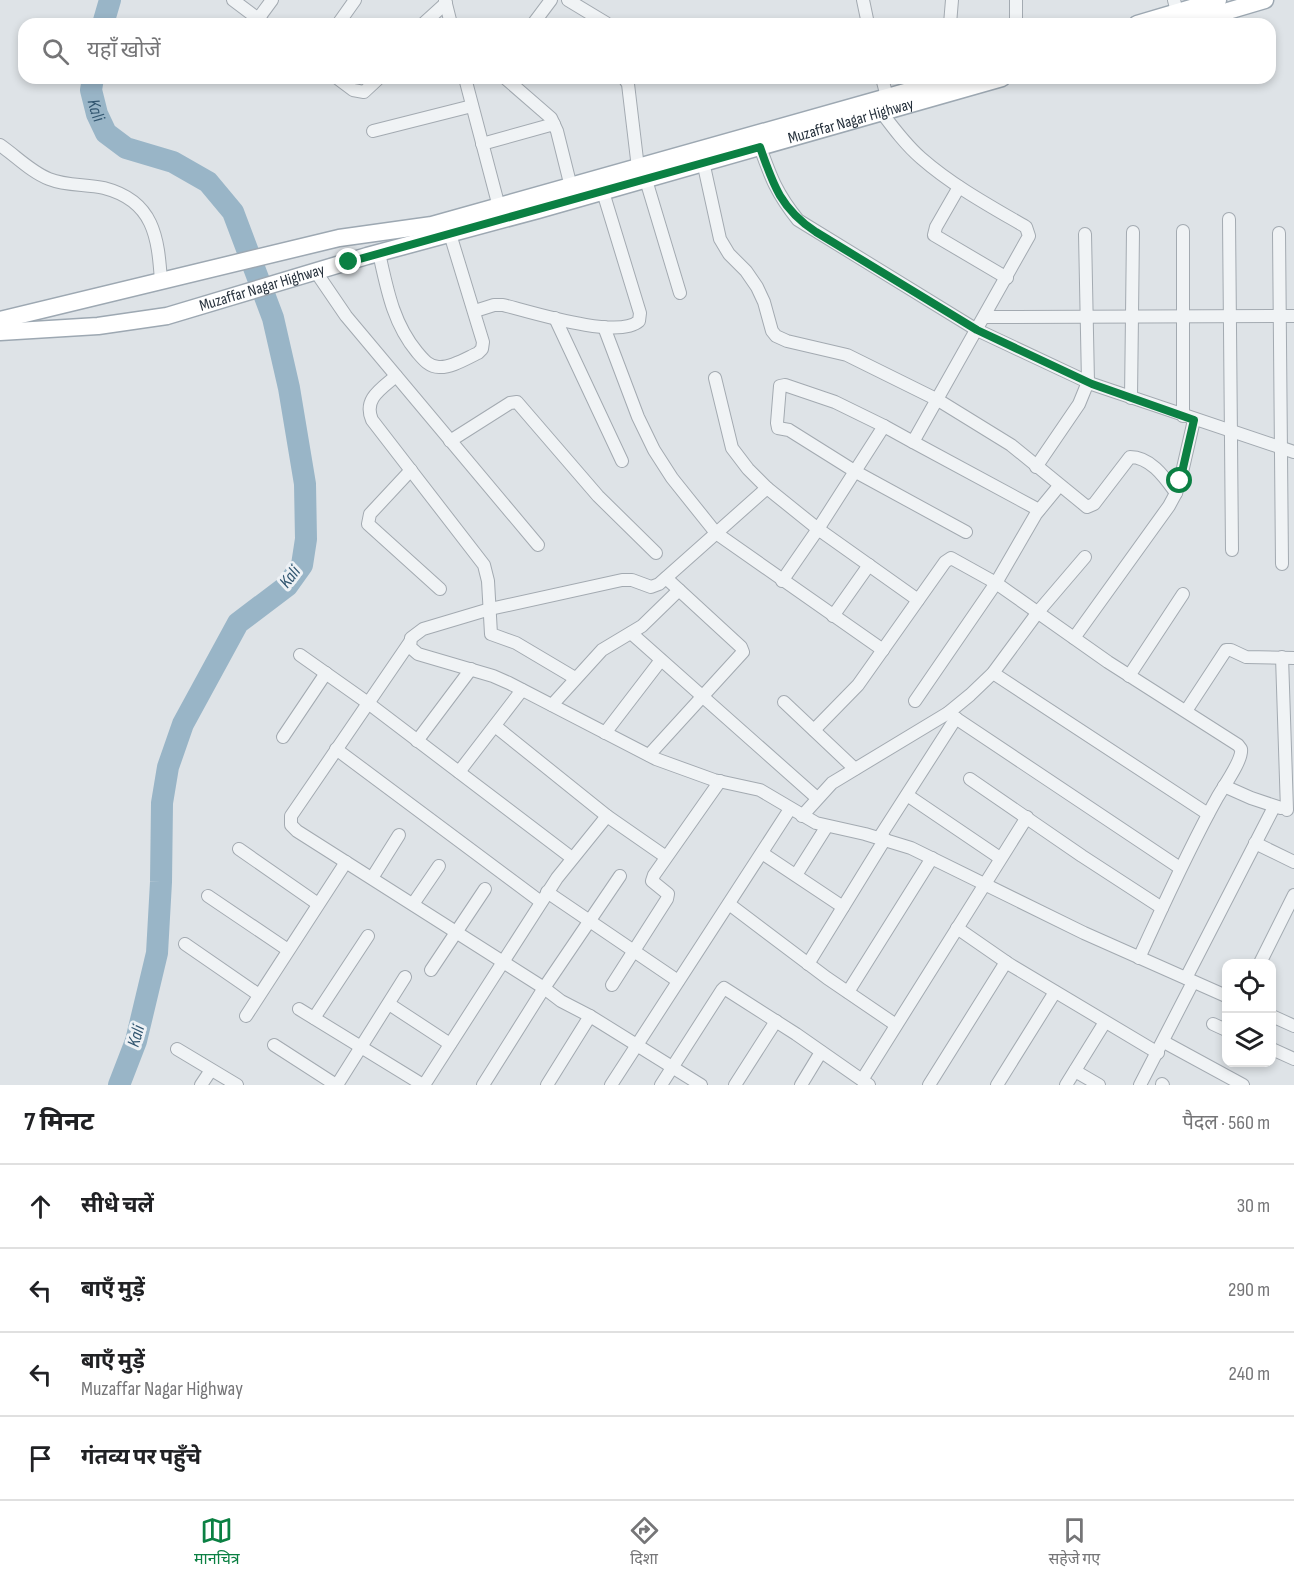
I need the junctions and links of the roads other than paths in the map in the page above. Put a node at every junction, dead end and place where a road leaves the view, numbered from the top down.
1 (233, 0) edge
2 (272, 0) edge
3 (355, 0) edge
4 (551, 0) edge
5 (568, 0) edge
6 (863, 0) edge
7 (952, 0) edge
8 (1016, 0) edge
9 (1218, 0) edge
10 (1265, 0) edge
11 (445, 2) edge
12 (1178, 12) edge
13 (257, 18) edge
14 (263, 18) edge
15 (342, 18) edge
16 (429, 18) edge
17 (450, 18) edge
18 (538, 18) edge
19 (598, 18) edge
20 (867, 18) edge
21 (950, 18) edge
22 (1016, 18) edge
23 (1158, 18) edge
24 (345, 84) edge
25 (373, 84) edge
26 (466, 84) edge
27 (512, 84) edge
28 (628, 84) edge
29 (883, 84) edge
30 (939, 84) edge
31 (976, 84) edge
32 (885, 105) junction
33 (472, 106) junction
34 (554, 124) junction
35 (373, 130) dead end
36 (482, 144) junction
37 (0, 145) edge
38 (760, 147) junction
39 (702, 157) junction
40 (642, 174) junction
41 (571, 187) junction
42 (959, 187) junction
43 (603, 192) junction
44 (499, 207) junction
45 (1229, 219) dead end
46 (1183, 231) dead end
47 (1133, 232) dead end
48 (1279, 233) dead end
49 (450, 234) junction
50 (1085, 234) dead end
51 (379, 253) junction
52 (312, 274) junction
53 (1007, 278) junction
54 (164, 280) junction
55 (680, 293) dead end
56 (475, 312) junction
57 (984, 316) junction
58 (1087, 316) junction
59 (1133, 316) junction
60 (1182, 316) junction
61 (1230, 316) junction
62 (1281, 316) junction
63 (1294, 316) edge
64 (555, 318) junction
65 (0, 320) edge
66 (604, 327) junction
67 (977, 330) junction
68 (0, 332) edge
69 (396, 376) junction
70 (715, 378) dead end
71 (1088, 382) junction
72 (1131, 398) junction
73 (938, 400) junction
74 (1188, 418) junction
75 (884, 426) junction
76 (1232, 432) junction
77 (450, 441) junction
78 (913, 442) junction
79 (1288, 450) edge
80 (622, 461) dead end
81 (1036, 467) junction
82 (411, 471) junction
83 (856, 472) junction
84 (1059, 486) junction
85 (767, 488) junction
86 (1176, 493) junction
87 (1039, 510) junction
88 (818, 529) junction
89 (966, 532) dead end
90 (716, 533) junction
91 (537, 545) dead end
92 (1232, 550) dead end
93 (656, 553) dead end
94 (1084, 557) dead end
95 (1282, 564) dead end
96 (868, 565) junction
97 (666, 578) junction
98 (782, 581) junction
99 (996, 583) junction
100 (440, 589) dead end
101 (680, 590) junction
102 (1183, 594) dead end
103 (918, 600) junction
104 (490, 609) junction
105 (1038, 612) junction
106 (833, 616) junction
107 (631, 633) junction
108 (1074, 638) junction
109 (410, 642) junction
110 (883, 650) junction
111 (300, 655) dead end
112 (1288, 658) edge
113 (661, 660) junction
114 (471, 669) junction
115 (326, 673) junction
116 (993, 673) junction
117 (1129, 675) junction
118 (575, 678) junction
119 (522, 690) junction
120 (702, 696) junction
121 (915, 701) dead end
122 (784, 702) dead end
123 (368, 703) junction
124 (552, 705) junction
125 (1186, 711) junction
126 (952, 715) junction
127 (495, 726) junction
128 (814, 730) junction
129 (605, 733) junction
130 (283, 737) dead end
131 (417, 741) junction
132 (336, 749) junction
133 (649, 755) junction
134 (855, 769) junction
135 (459, 772) junction
136 (970, 779) dead end
137 (720, 781) junction
138 (1224, 786) junction
139 (907, 795) junction
140 (817, 798) junction
141 (790, 809) junction
142 (1285, 809) edge
143 (1208, 814) junction
144 (607, 816) junction
145 (802, 816) junction
146 (1027, 817) junction
147 (827, 826) junction
148 (399, 834) dead end
149 (882, 838) junction
150 (1255, 843) junction
151 (239, 849) dead end
152 (762, 853) junction
153 (666, 857) junction
154 (572, 858) junction
155 (932, 858) junction
156 (1000, 858) junction
157 (346, 862) junction
158 (1294, 862) edge
159 (439, 866) dead end
160 (1180, 868) junction
161 (796, 874) junction
162 (620, 876) dead end
163 (372, 878) junction
164 (984, 885) junction
165 (485, 889) dead end
166 (1294, 895) edge
167 (208, 896) dead end
168 (544, 897) junction
169 (318, 904) junction
170 (413, 904) junction
171 (729, 904) junction
172 (843, 907) junction
173 (1162, 908) junction
174 (589, 920) junction
175 (957, 928) junction
176 (457, 932) junction
177 (368, 936) dead end
178 (185, 944) dead end
179 (288, 950) junction
180 (634, 951) junction
181 (1139, 958) junction
182 (1262, 959) edge
183 (502, 961) junction
184 (1006, 962) junction
185 (808, 964) junction
186 (431, 970) dead end
187 (405, 977) dead end
188 (1189, 980) junction
189 (678, 981) junction
190 (612, 985) dead end
191 (544, 988) junction
192 (848, 992) junction
193 (1055, 992) junction
194 (1222, 994) edge
195 (259, 995) junction
196 (389, 1004) junction
197 (299, 1009) dead end
198 (246, 1016) dead end
199 (590, 1016) junction
200 (314, 1018) junction
201 (1276, 1018) edge
202 (776, 1021) junction
203 (1106, 1022) junction
204 (1213, 1024) dead end
205 (896, 1025) junction
206 (1294, 1026) edge
207 (1222, 1028) edge
208 (450, 1044) junction
209 (274, 1045) dead end
210 (637, 1045) junction
211 (1161, 1047) junction
212 (362, 1048) junction
213 (177, 1049) dead end
214 (1276, 1051) edge
215 (821, 1052) junction
216 (1294, 1059) edge
217 (672, 1067) junction
218 (211, 1070) junction
219 (1075, 1071) junction
220 (859, 1082) edge
221 (201, 1085) edge
222 (237, 1085) edge
223 (337, 1085) edge
224 (423, 1085) edge
225 (483, 1085) edge
226 (547, 1085) edge
227 (611, 1085) edge
228 (661, 1085) edge
229 (701, 1085) edge
230 (735, 1085) edge
231 (801, 1085) edge
232 (929, 1085) edge
233 (997, 1085) edge
234 (1066, 1085) edge
235 (1099, 1085) edge
236 (1140, 1085) edge
237 (1243, 1085) edge

1 - 13 street
2 - 14 street
3 - 15 street
4 - 18 street
5 - 19 street
6 - 20 street
7 - 21 street
8 - 22 street
9 - 12 main road
10 - 12 main road
11 - 16 street
11 - 17 street
12 - 23 main road
24 - 25 street
26 - 33 street
27 - 34 street
28 - 40 street
29 - 32 street
30 - 32 main road, Muzaffar Nagar Highway
31 - 32 main road, Muzaffar Nagar Highway
32 - 38 main road, Muzaffar Nagar Highway
32 - 39 main road, Muzaffar Nagar Highway
32 - 42 street
33 - 35 street
33 - 36 street
34 - 36 street
34 - 41 street
36 - 44 street
37 - 54 street
38 - 39 main road, Muzaffar Nagar Highway
38 - 67 street
39 - 40 main road, Muzaffar Nagar Highway
39 - 73 street
40 - 41 main road, Muzaffar Nagar Highway
40 - 43 main road, Muzaffar Nagar Highway
40 - 55 street
41 - 44 main road, Muzaffar Nagar Highway
42 - 53 street
42 - 53 street
43 - 49 main road, Muzaffar Nagar Highway
43 - 66 street
44 - 54 main road, Muzaffar Nagar Highway
45 - 61 street
46 - 60 street
47 - 59 street
48 - 62 street
49 - 51 main road, Muzaffar Nagar Highway
49 - 56 street
50 - 58 street
51 - 52 main road, Muzaffar Nagar Highway
51 - 56 street
52 - 68 main road, Muzaffar Nagar Highway
52 - 69 street
53 - 57 street
54 - 65 main road, Muzaffar Nagar Highway
56 - 64 street
57 - 58 street
57 - 67 street
58 - 59 street
58 - 71 street
59 - 60 street
59 - 72 street
60 - 61 street
60 - 74 street
61 - 62 street
61 - 76 street
62 - 63 street
62 - 79 street
64 - 66 street
64 - 80 street
66 - 90 street
67 - 71 street
67 - 73 street
69 - 77 street
69 - 82 street
70 - 85 street
71 - 72 street
71 - 81 street
72 - 74 street
73 - 78 street
73 - 81 street
74 - 76 street
74 - 86 street
75 - 78 street
75 - 83 street
75 - 83 street
76 - 79 street
76 - 92 street
77 - 91 street
77 - 93 street
78 - 87 street
79 - 95 street
81 - 84 street
82 - 100 street
82 - 104 street
83 - 88 street
83 - 89 street
84 - 86 street
84 - 87 street
85 - 88 street
85 - 90 street
86 - 108 street
87 - 99 street
88 - 96 street
88 - 98 street
90 - 97 street
90 - 98 street
94 - 105 street
96 - 103 street
96 - 106 street
97 - 101 street
97 - 104 street
98 - 106 street
99 - 103 street
99 - 105 street
99 - 121 street
101 - 107 street
101 - 120 street
102 - 117 street
103 - 110 street
104 - 109 street
104 - 118 street
105 - 108 street
105 - 116 street
106 - 110 street
107 - 113 street
107 - 118 street
108 - 117 street
109 - 114 street
109 - 123 street
110 - 128 street
111 - 115 street
112 - 125 street
112 - 142 street
113 - 120 street
113 - 129 street
114 - 119 street
114 - 131 street
115 - 123 street
115 - 130 street
116 - 126 street
116 - 143 street
117 - 125 street
118 - 124 street
119 - 124 street
119 - 127 street
120 - 133 street
120 - 140 street
122 - 128 street
123 - 131 street
123 - 132 street
124 - 129 street
125 - 138 street
126 - 134 street
126 - 139 street
126 - 160 street
127 - 135 street
127 - 144 street
128 - 134 street
129 - 133 street
131 - 135 street
132 - 157 street
132 - 168 street
133 - 137 street
134 - 140 street
135 - 154 street
136 - 146 street
137 - 141 street
137 - 153 street
138 - 142 street
138 - 143 street
139 - 149 street
139 - 156 street
140 - 145 street
141 - 145 street
141 - 152 street
142 - 150 street
143 - 160 street
144 - 153 street
144 - 154 street
145 - 147 street
146 - 156 street
146 - 173 street
147 - 149 street
147 - 161 street
148 - 163 street
149 - 155 street
149 - 172 street
150 - 158 street
150 - 188 street
151 - 169 street
152 - 161 street
152 - 171 street
153 - 180 street
154 - 168 street
155 - 164 street
155 - 192 street
156 - 164 street
157 - 163 street
157 - 169 street
159 - 170 street
160 - 173 street
161 - 172 street
162 - 174 street
163 - 170 street
164 - 175 street
164 - 181 street
165 - 176 street
166 - 182 street
167 - 179 street
168 - 174 street
168 - 183 street
169 - 179 street
170 - 176 street
171 - 185 street
171 - 189 street
172 - 185 street
173 - 181 street
174 - 180 street
174 - 191 street
175 - 184 street
175 - 205 street
176 - 183 street
176 - 186 street
177 - 200 street
178 - 195 street
179 - 195 street
180 - 189 street
180 - 190 street
181 - 188 street
183 - 191 street
183 - 208 street
184 - 193 street
184 - 232 street
185 - 192 street
187 - 196 street
188 - 194 street
188 - 211 street
189 - 210 street
191 - 199 street
191 - 225 street
192 - 205 street
193 - 203 street
193 - 233 street
195 - 198 street
196 - 208 street
196 - 212 street
197 - 200 street
199 - 210 street
199 - 226 street
200 - 212 street
201 - 206 street
202 - 215 street
202 - 217 street
202 - 230 street
203 - 211 street
203 - 219 street
204 - 207 street
205 - 220 street
208 - 224 street
209 - 223 street
210 - 217 street
210 - 227 street
211 - 236 street
211 - 237 street
212 - 223 street
212 - 224 street
213 - 218 street
214 - 216 street
215 - 220 street
215 - 231 street
217 - 228 street
217 - 229 street
218 - 221 street
218 - 222 street
219 - 234 street
219 - 235 street

